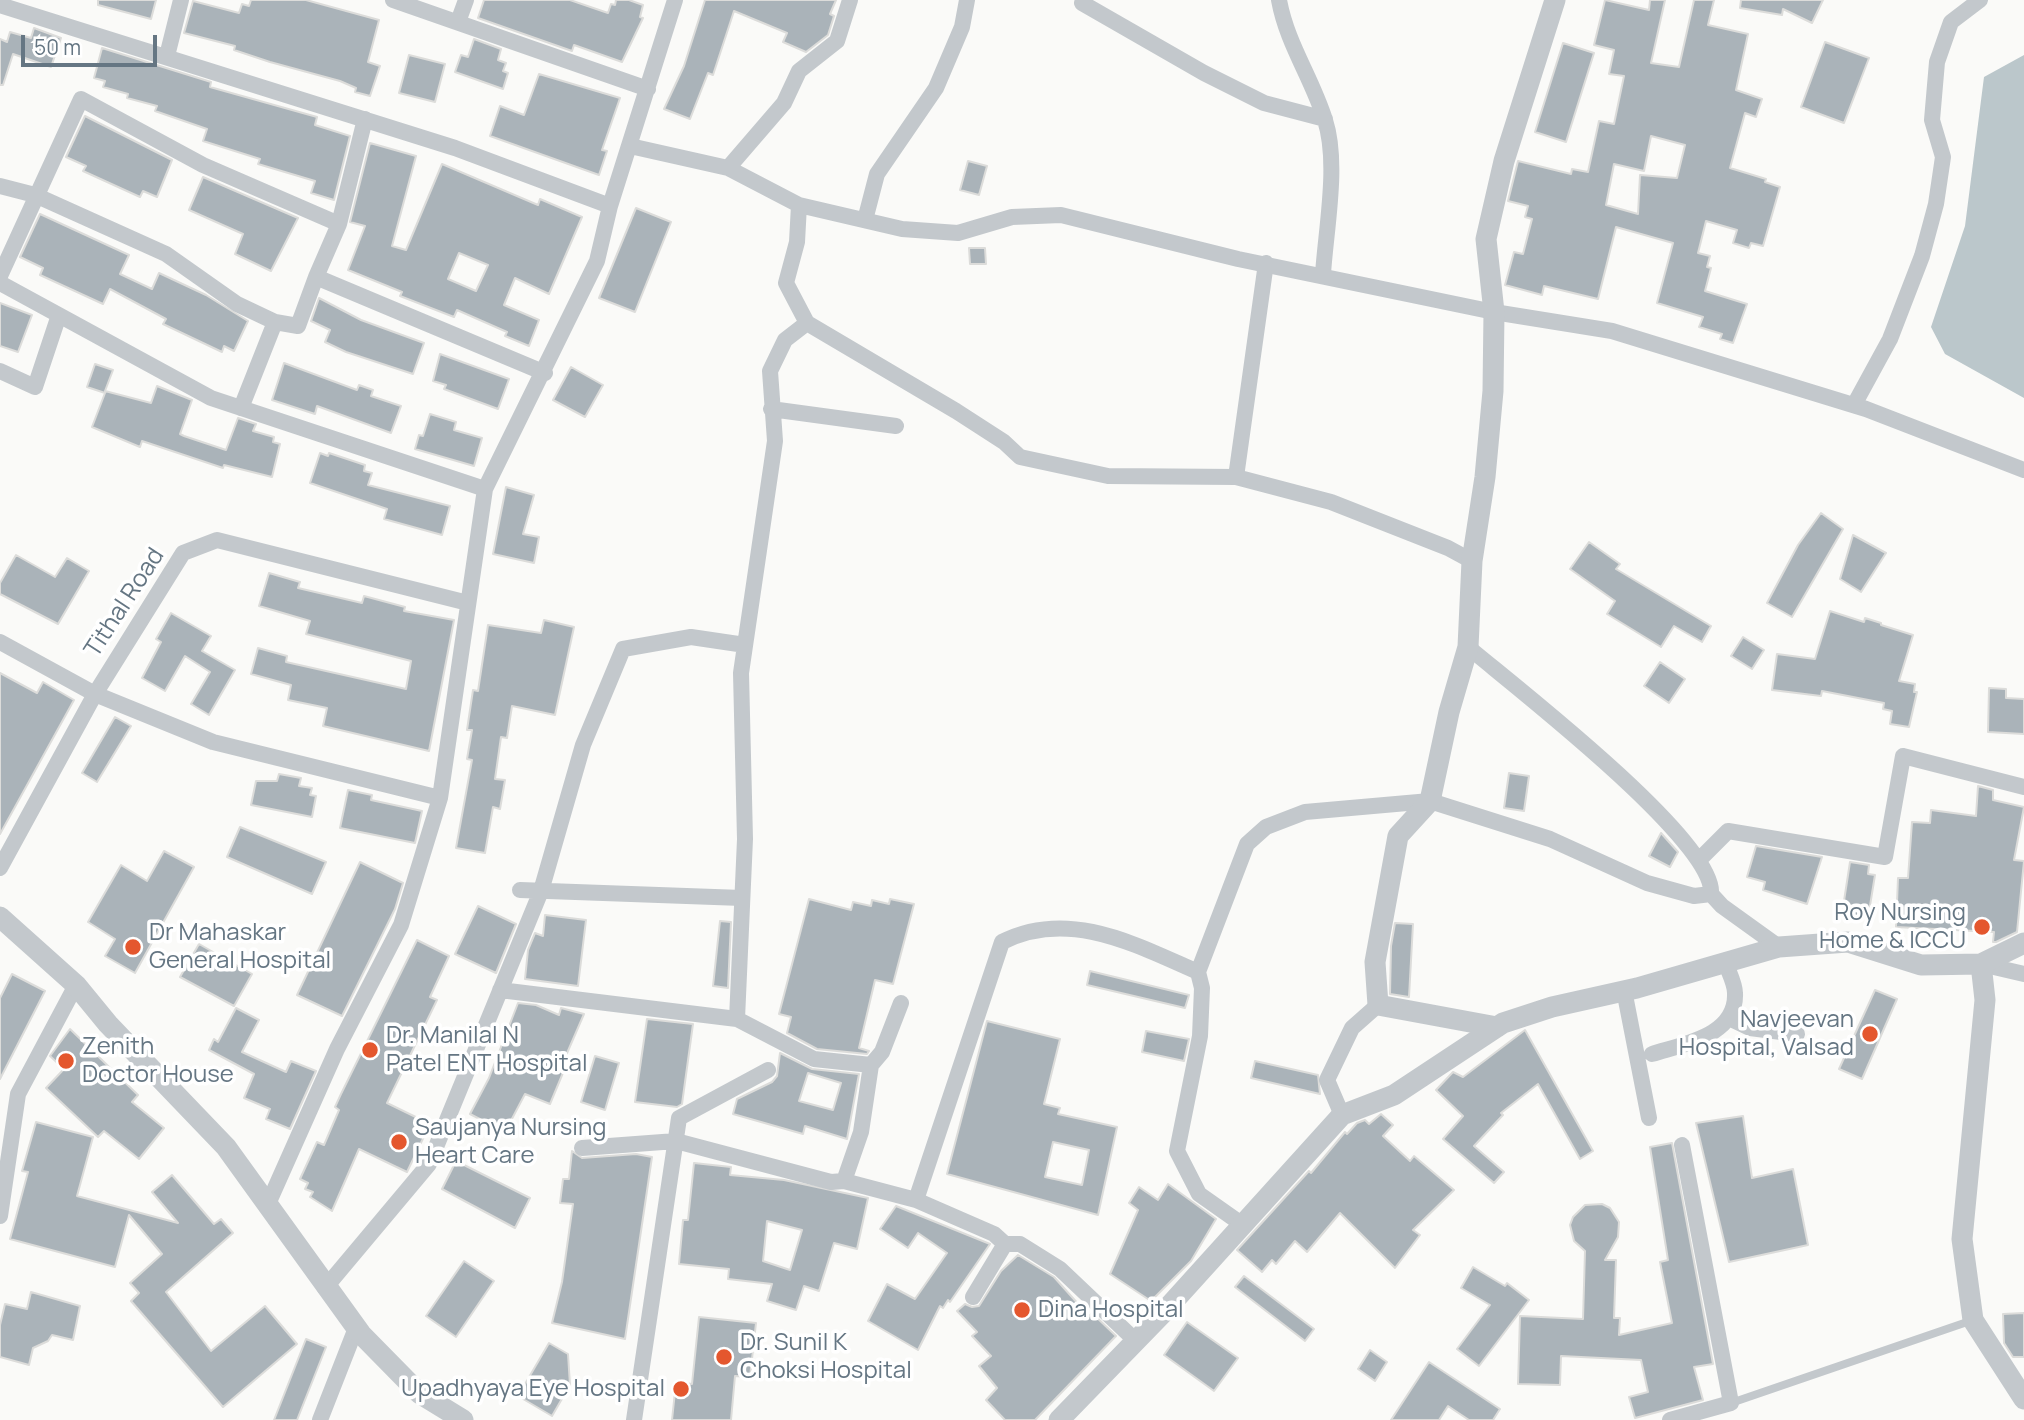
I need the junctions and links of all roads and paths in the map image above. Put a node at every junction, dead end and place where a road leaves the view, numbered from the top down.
1 (181, 0) edge
2 (393, 0) edge
3 (466, 0) edge
4 (675, 0) edge
5 (850, 0) edge
6 (967, 0) edge
7 (1279, 0) edge
8 (1555, 0) edge
9 (1980, 0) edge
10 (1082, 3) dead end
11 (0, 5) edge
12 (458, 22) junction
13 (167, 56) junction
14 (648, 89) junction
15 (365, 119) junction
16 (1325, 119) junction
17 (630, 145) junction
18 (728, 168) junction
19 (0, 186) edge
20 (35, 195) junction
21 (799, 205) junction
22 (610, 206) junction
23 (864, 220) junction
24 (339, 224) junction
25 (1266, 264) junction
26 (1323, 274) junction
27 (0, 276) edge
28 (316, 277) junction
29 (0, 283) edge
30 (1494, 312) junction
31 (59, 315) junction
32 (275, 322) junction
33 (807, 323) junction
34 (0, 371) edge
35 (545, 373) junction
36 (1854, 405) junction
37 (241, 408) junction
38 (771, 409) junction
39 (896, 426) dead end
40 (2024, 470) edge
41 (1236, 477) junction
42 (485, 489) junction
43 (1472, 561) junction
44 (468, 603) junction
45 (0, 642) edge
46 (746, 645) junction
47 (1468, 647) junction
48 (95, 694) junction
49 (2024, 788) edge
50 (440, 798) junction
51 (1430, 801) junction
52 (1699, 860) junction
53 (0, 868) edge
54 (520, 890) dead end
55 (541, 891) junction
56 (1711, 894) junction
57 (742, 898) junction
58 (0, 917) edge
59 (2024, 943) edge
60 (1779, 947) junction
61 (1725, 961) junction
62 (1981, 964) junction
63 (1198, 972) junction
64 (2024, 974) edge
65 (76, 985) junction
66 (500, 990) junction
67 (1624, 990) junction
68 (901, 1003) dead end
69 (1378, 1005) junction
70 (1729, 1018) junction
71 (737, 1019) junction
72 (1497, 1027) junction
73 (1797, 1034) dead end
74 (1652, 1054) dead end
75 (871, 1065) junction
76 (768, 1070) dead end
77 (1342, 1115) junction
78 (1649, 1118) dead end
79 (676, 1141) junction
80 (1682, 1145) dead end
81 (582, 1148) dead end
82 (844, 1181) junction
83 (916, 1200) junction
84 (268, 1204) junction
85 (0, 1216) edge
86 (1243, 1224) junction
87 (1005, 1244) junction
88 (326, 1288) junction
89 (973, 1297) dead end
90 (1973, 1320) junction
91 (356, 1328) junction
92 (1136, 1341) junction
93 (2020, 1386) edge
94 (1731, 1403) junction
95 (453, 1417) edge
96 (320, 1420) edge
97 (634, 1420) edge
98 (1059, 1420) edge
99 (1670, 1420) edge

1 - 13 street
2 - 12 street
3 - 12 street
4 - 14 street
5 - 18 street
6 - 23 street
7 - 16 street
8 - 30 street
9 - 36 street
10 - 16 street
11 - 13 street
12 - 14 street
13 - 15 street
14 - 17 street
15 - 22 street
15 - 24 street
16 - 26 street
17 - 18 street
17 - 22 street
18 - 21 street
19 - 20 street
20 - 24 street
20 - 27 street
20 - 32 street
21 - 23 street
21 - 33 street
22 - 35 street
23 - 25 street
24 - 28 street
25 - 26 street
25 - 41 street
26 - 30 street
28 - 32 street
28 - 35 street
29 - 31 street
30 - 36 street
30 - 43 street
31 - 34 street
31 - 37 street
32 - 37 street
33 - 38 street
33 - 41 street
35 - 42 street
36 - 40 street
37 - 42 street
38 - 39 street
38 - 46 street
41 - 43 street
42 - 44 street
43 - 47 street
44 - 48 street, Tithal Road
44 - 50 street
45 - 48 street, Tithal Road
46 - 55 street
46 - 57 street
47 - 51 street
47 - 52 street
48 - 50 street
48 - 53 street
49 - 52 street
50 - 84 street
51 - 56 street
51 - 63 street
51 - 69 street
52 - 56 street
54 - 55 street
55 - 57 street
55 - 66 street
56 - 60 street
57 - 71 street
58 - 65 street
59 - 62 street
60 - 61 street
60 - 62 street
61 - 67 street
61 - 70 street
62 - 64 street
62 - 90 street
63 - 83 street
63 - 86 street
65 - 84 street
65 - 85 street
66 - 71 street
66 - 88 street
67 - 72 street
67 - 78 street
68 - 75 street
69 - 72 street
69 - 77 street
70 - 73 street
70 - 74 street
71 - 75 street
72 - 77 street
75 - 82 street
76 - 79 street
77 - 86 street
79 - 81 street
79 - 82 street
79 - 97 street
80 - 94 street
82 - 83 street
83 - 87 street
84 - 88 street
86 - 92 street
87 - 89 street
87 - 92 street
88 - 91 street
90 - 93 street
90 - 94 lane
91 - 95 street
91 - 96 street
92 - 98 street
94 - 99 street

